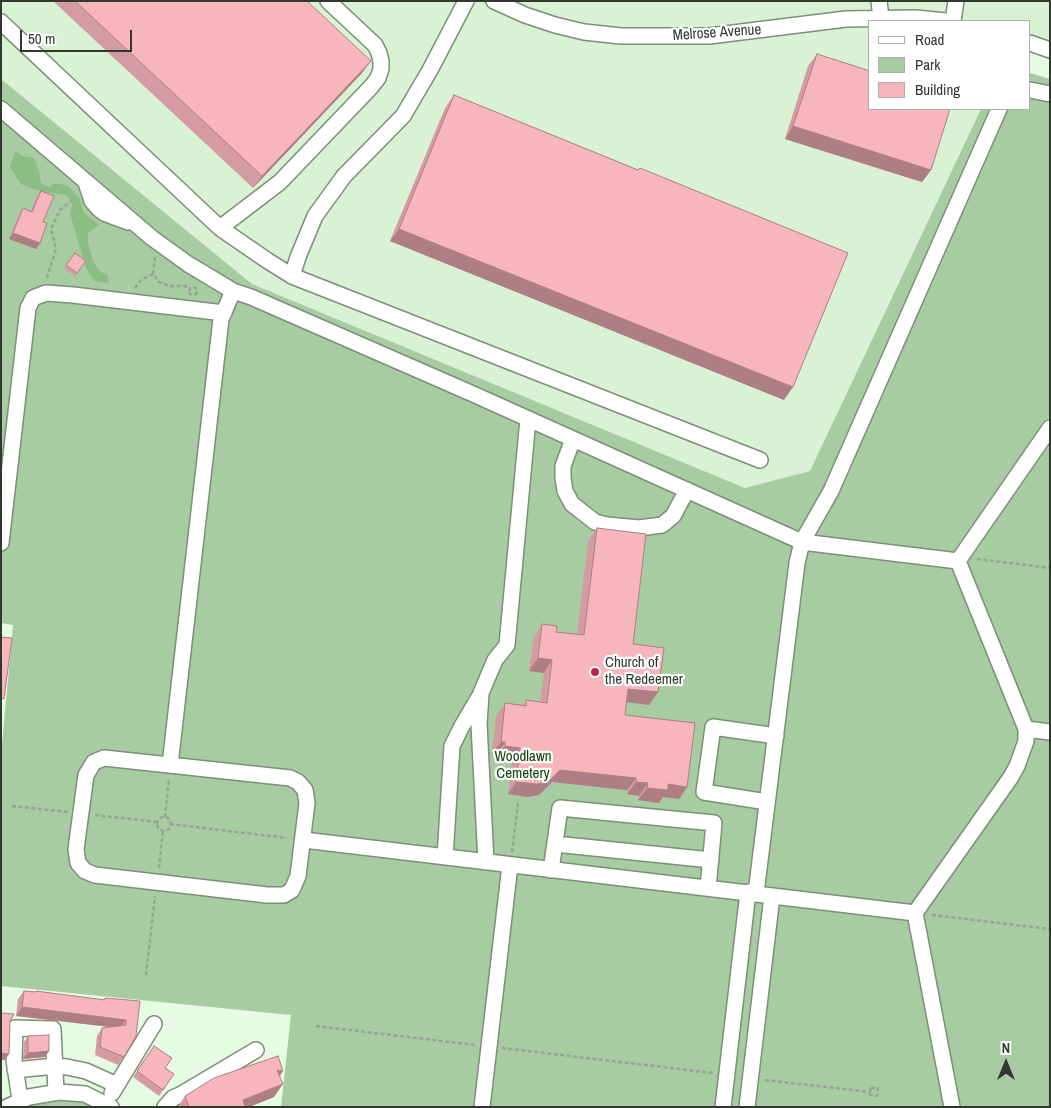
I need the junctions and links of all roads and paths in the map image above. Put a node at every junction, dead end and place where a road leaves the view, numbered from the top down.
1 (328, 1) edge
2 (466, 1) edge
3 (494, 1) edge
4 (880, 1) edge
5 (956, 1) edge
6 (880, 18) junction
7 (935, 20) edge
8 (953, 20) edge
9 (1, 22) edge
10 (1031, 43) edge
11 (1050, 50) edge
12 (1031, 90) edge
13 (1050, 94) edge
14 (1, 109) edge
15 (999, 110) edge
16 (71, 201) dead end
17 (220, 228) junction
18 (163, 246) junction
19 (153, 274) junction
20 (292, 276) junction
21 (189, 289) dead end
22 (233, 291) junction
23 (41, 294) junction
24 (131, 302) junction
25 (224, 313) junction
26 (528, 419) junction
27 (1050, 428) edge
28 (573, 439) junction
29 (760, 460) dead end
30 (687, 490) junction
31 (802, 542) junction
32 (1, 543) edge
33 (959, 559) junction
34 (1050, 568) edge
35 (482, 693) junction
36 (1026, 730) junction
37 (1050, 732) edge
38 (776, 736) junction
39 (170, 765) junction
40 (767, 802) junction
41 (518, 803) dead end
42 (165, 817) junction
43 (170, 824) junction
44 (163, 830) junction
45 (304, 840) junction
46 (555, 844) junction
47 (445, 857) junction
48 (711, 860) junction
49 (486, 862) junction
50 (510, 865) junction
51 (551, 870) junction
52 (157, 883) junction
53 (708, 888) junction
54 (752, 893) junction
55 (772, 896) junction
56 (915, 913) junction
57 (1050, 929) edge
58 (146, 975) dead end
59 (154, 1024) dead end
60 (316, 1026) dead end
61 (489, 1046) junction
62 (256, 1050) dead end
63 (55, 1066) junction
64 (15, 1070) junction
65 (727, 1075) junction
66 (750, 1078) junction
67 (117, 1085) junction
68 (56, 1092) junction
69 (871, 1092) dead end
70 (14, 1104) edge
71 (108, 1105) edge
72 (165, 1107) edge
73 (482, 1107) edge
74 (723, 1107) edge
75 (746, 1107) edge
76 (952, 1107) edge

1 - 17 street
2 - 20 street
3 - 6 street, Melrose Avenue
4 - 6 street
5 - 8 street
6 - 7 street, Melrose Avenue
9 - 17 street
10 - 11 street
12 - 13 street
14 - 18 street
15 - 31 street
16 - 23 path
17 - 20 street
18 - 19 path
18 - 22 street
19 - 21 path
19 - 24 path
20 - 29 street
22 - 25 street
22 - 26 street
23 - 24 street
23 - 32 street
24 - 25 street
25 - 39 street
26 - 28 street
26 - 35 street
27 - 33 street
28 - 30 street
28 - 30 street
30 - 31 street
31 - 33 street
31 - 38 street
33 - 34 path
33 - 36 street
35 - 47 street
35 - 49 street
36 - 37 street
36 - 56 street
38 - 40 street
38 - 40 street
39 - 42 path
39 - 45 street
39 - 52 street
40 - 54 street
41 - 50 path
42 - 43 path
42 - 44 path
43 - 44 path
43 - 45 path
44 - 52 path
45 - 47 street
45 - 52 street
46 - 48 street
46 - 48 street
46 - 51 street
47 - 49 street
48 - 53 street
49 - 50 street
50 - 51 street
50 - 61 street
51 - 53 street
52 - 58 path
53 - 54 street
54 - 55 street
54 - 65 street
55 - 56 street
55 - 66 street
56 - 57 path
56 - 76 street
59 - 67 street
60 - 61 path
61 - 65 path
61 - 73 street
62 - 72 street
63 - 64 street
63 - 64 street
63 - 67 street
63 - 68 street
64 - 70 street
65 - 74 street
66 - 69 path
66 - 75 street
67 - 71 street
68 - 70 street
68 - 71 street

